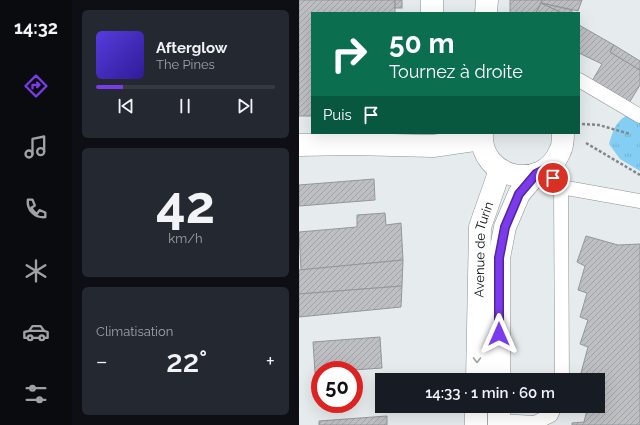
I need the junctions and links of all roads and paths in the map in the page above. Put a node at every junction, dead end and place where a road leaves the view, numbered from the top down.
1 (431, 0) edge
2 (432, 12) edge
3 (580, 81) edge
4 (640, 116) edge
5 (580, 124) edge
6 (563, 134) edge
7 (565, 134) edge
8 (635, 135) dead end
9 (481, 136) edge
10 (433, 139) edge
11 (299, 145) edge
12 (500, 170) junction
13 (541, 172) junction
14 (640, 175) edge
15 (561, 188) junction
16 (640, 201) edge
17 (477, 373) edge
18 (499, 373) edge
19 (562, 373) edge
20 (477, 413) edge
21 (552, 413) edge
22 (499, 417) edge
23 (536, 424) edge
24 (476, 425) edge

1 - 2 main road
3 - 4 lane
5 - 8 path
6 - 13 main road, Avenue de Turin
7 - 14 path
9 - 10 main road
9 - 12 main road
10 - 11 main road
12 - 13 main road
12 -> 17 main road, Avenue de Turin
13 - 15 lane
13 - 18 main road, Avenue de Turin
15 - 16 lane
15 - 19 lane
20 - 24 main road
21 - 23 lane
22 - 23 lane

